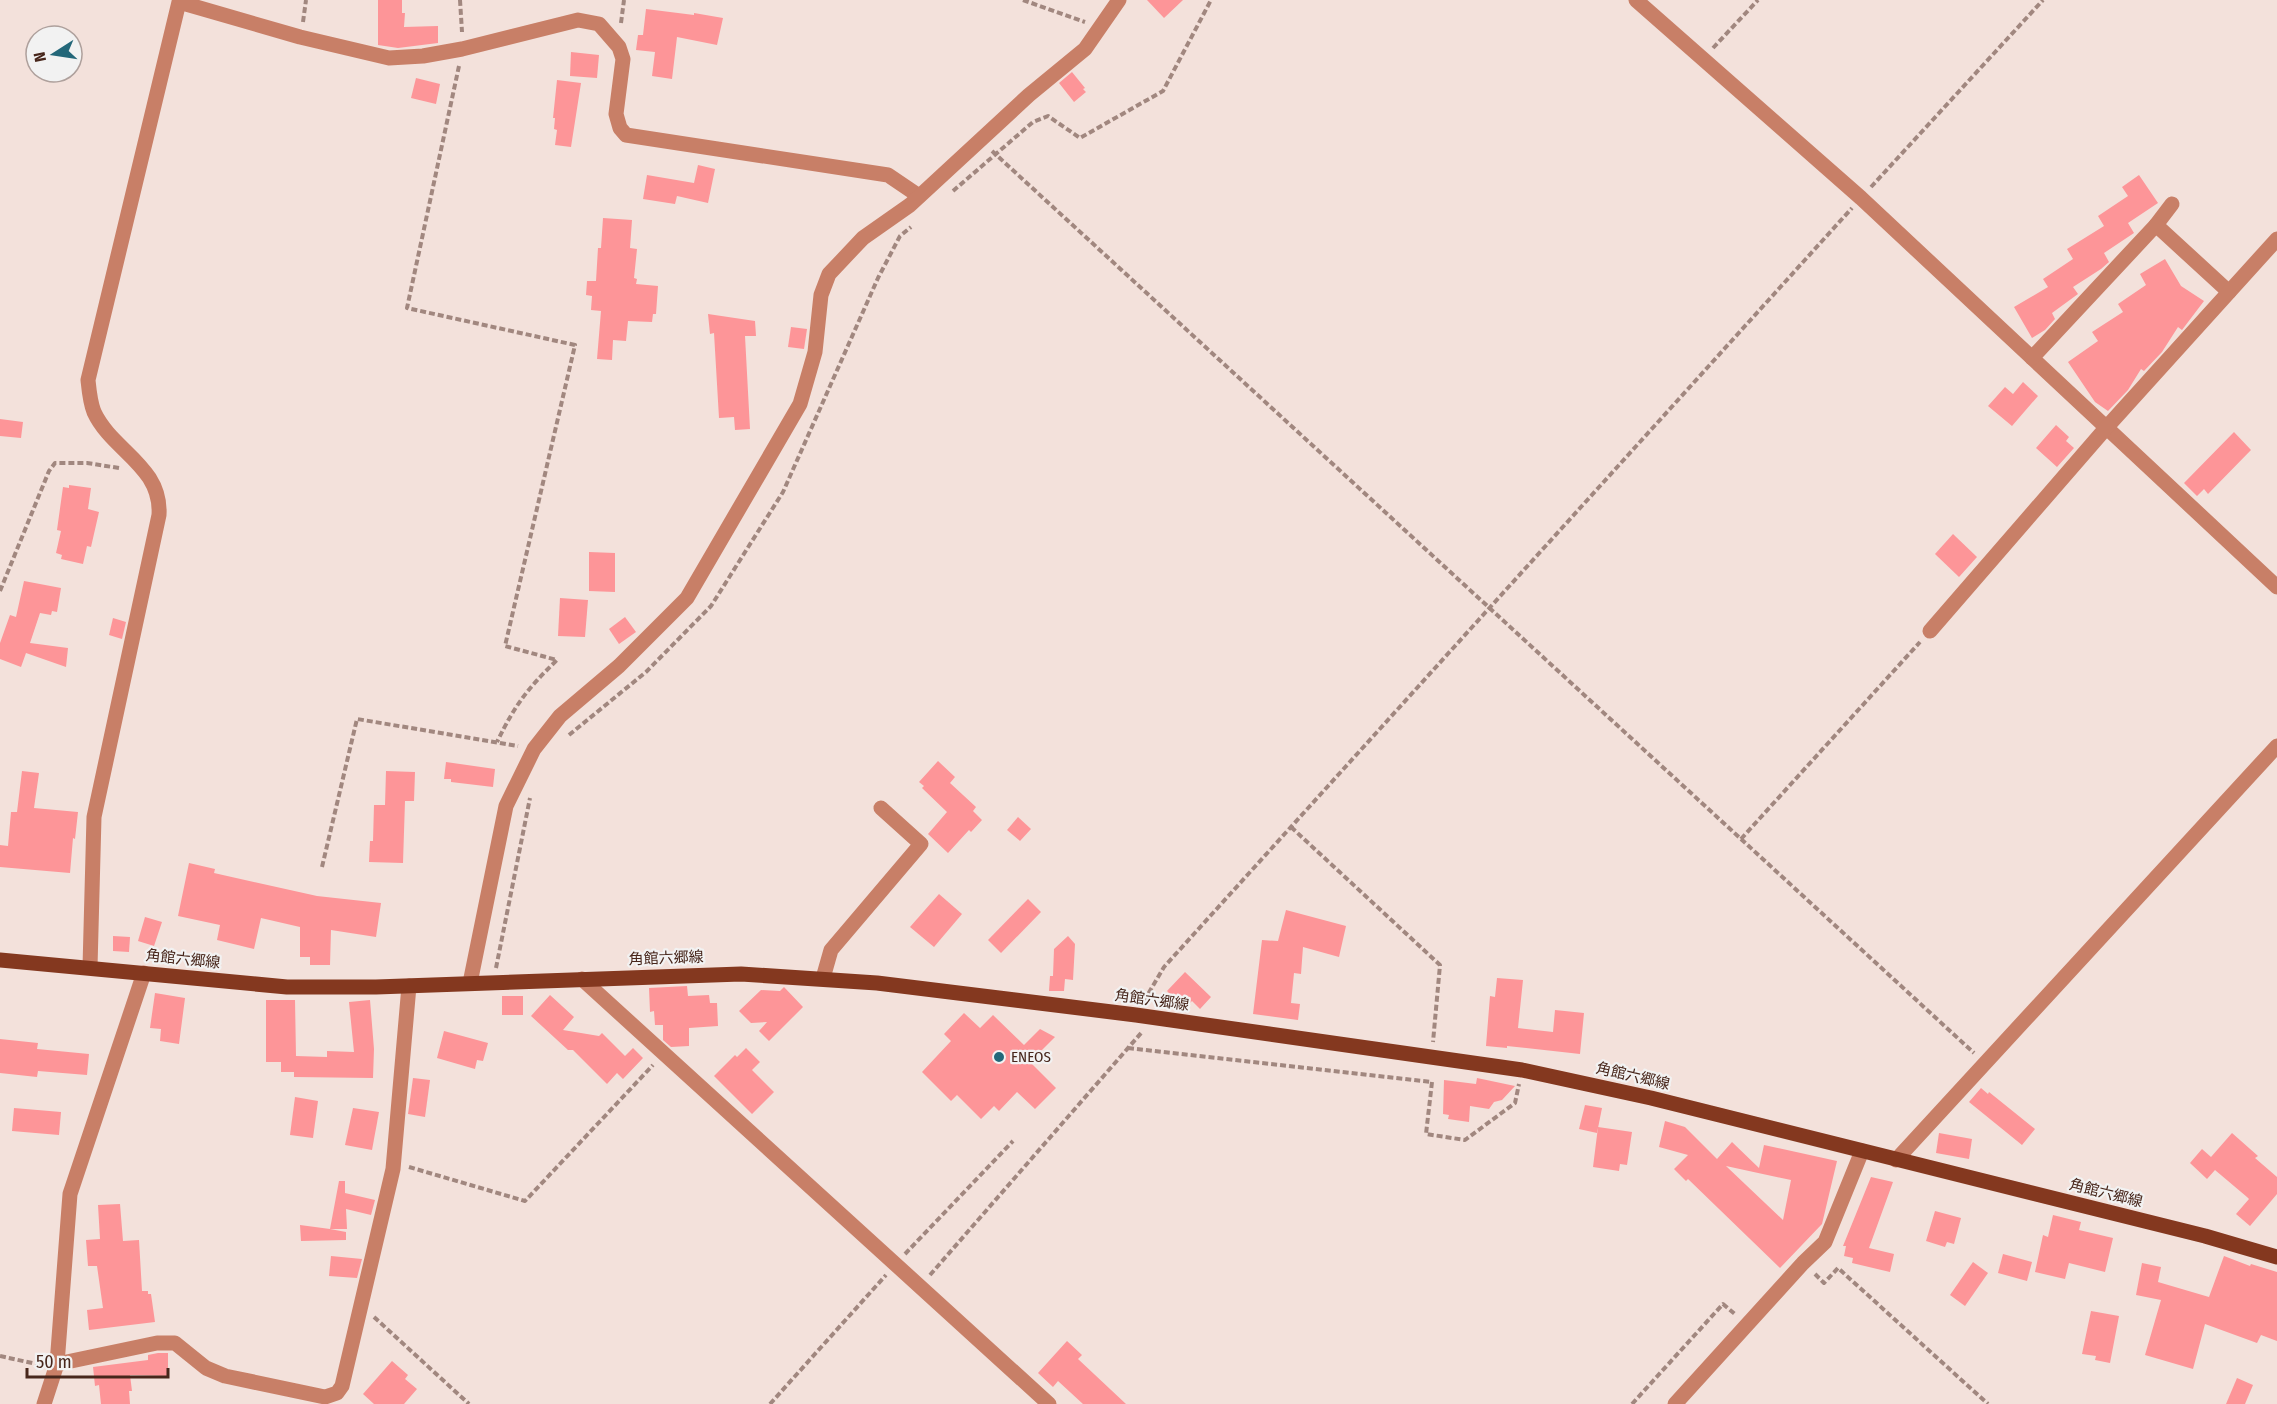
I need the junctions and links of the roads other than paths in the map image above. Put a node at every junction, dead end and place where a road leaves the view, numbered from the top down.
1 (1119, 0) edge
2 (1636, 0) edge
3 (919, 196) junction
4 (2172, 204) dead end
5 (2156, 225) junction
6 (2277, 239) edge
7 (2229, 292) junction
8 (2032, 358) junction
9 (2106, 428) junction
10 (2277, 587) edge
11 (1930, 631) road end
12 (2277, 746) edge
13 (880, 808) dead end
14 (0, 960) edge
15 (90, 967) junction
16 (144, 973) junction
17 (823, 978) junction
18 (582, 979) junction
19 (470, 983) junction
20 (409, 986) junction
21 (1862, 1151) junction
22 (1896, 1160) junction
23 (2277, 1257) edge
24 (57, 1364) junction
25 (44, 1404) edge
26 (1049, 1404) edge
27 (1675, 1404) edge

1 - 3 street
2 - 8 street
3 - 15 street
3 - 19 street
4 - 5 street
5 - 7 street
5 - 8 street
6 - 7 street
7 - 9 street
8 - 9 street
9 - 10 street
9 - 11 street
12 - 22 street
13 - 17 street
14 - 15 main road, 角館六郷線
15 - 16 main road, 角館六郷線
16 - 20 main road, 角館六郷線
16 - 24 street
17 - 18 main road, 角館六郷線
17 - 21 main road, 角館六郷線
18 - 19 main road, 角館六郷線
18 - 26 street
19 - 20 main road, 角館六郷線
20 - 24 street
21 - 22 main road, 角館六郷線
21 - 27 street
22 - 23 main road, 角館六郷線
24 - 25 street

